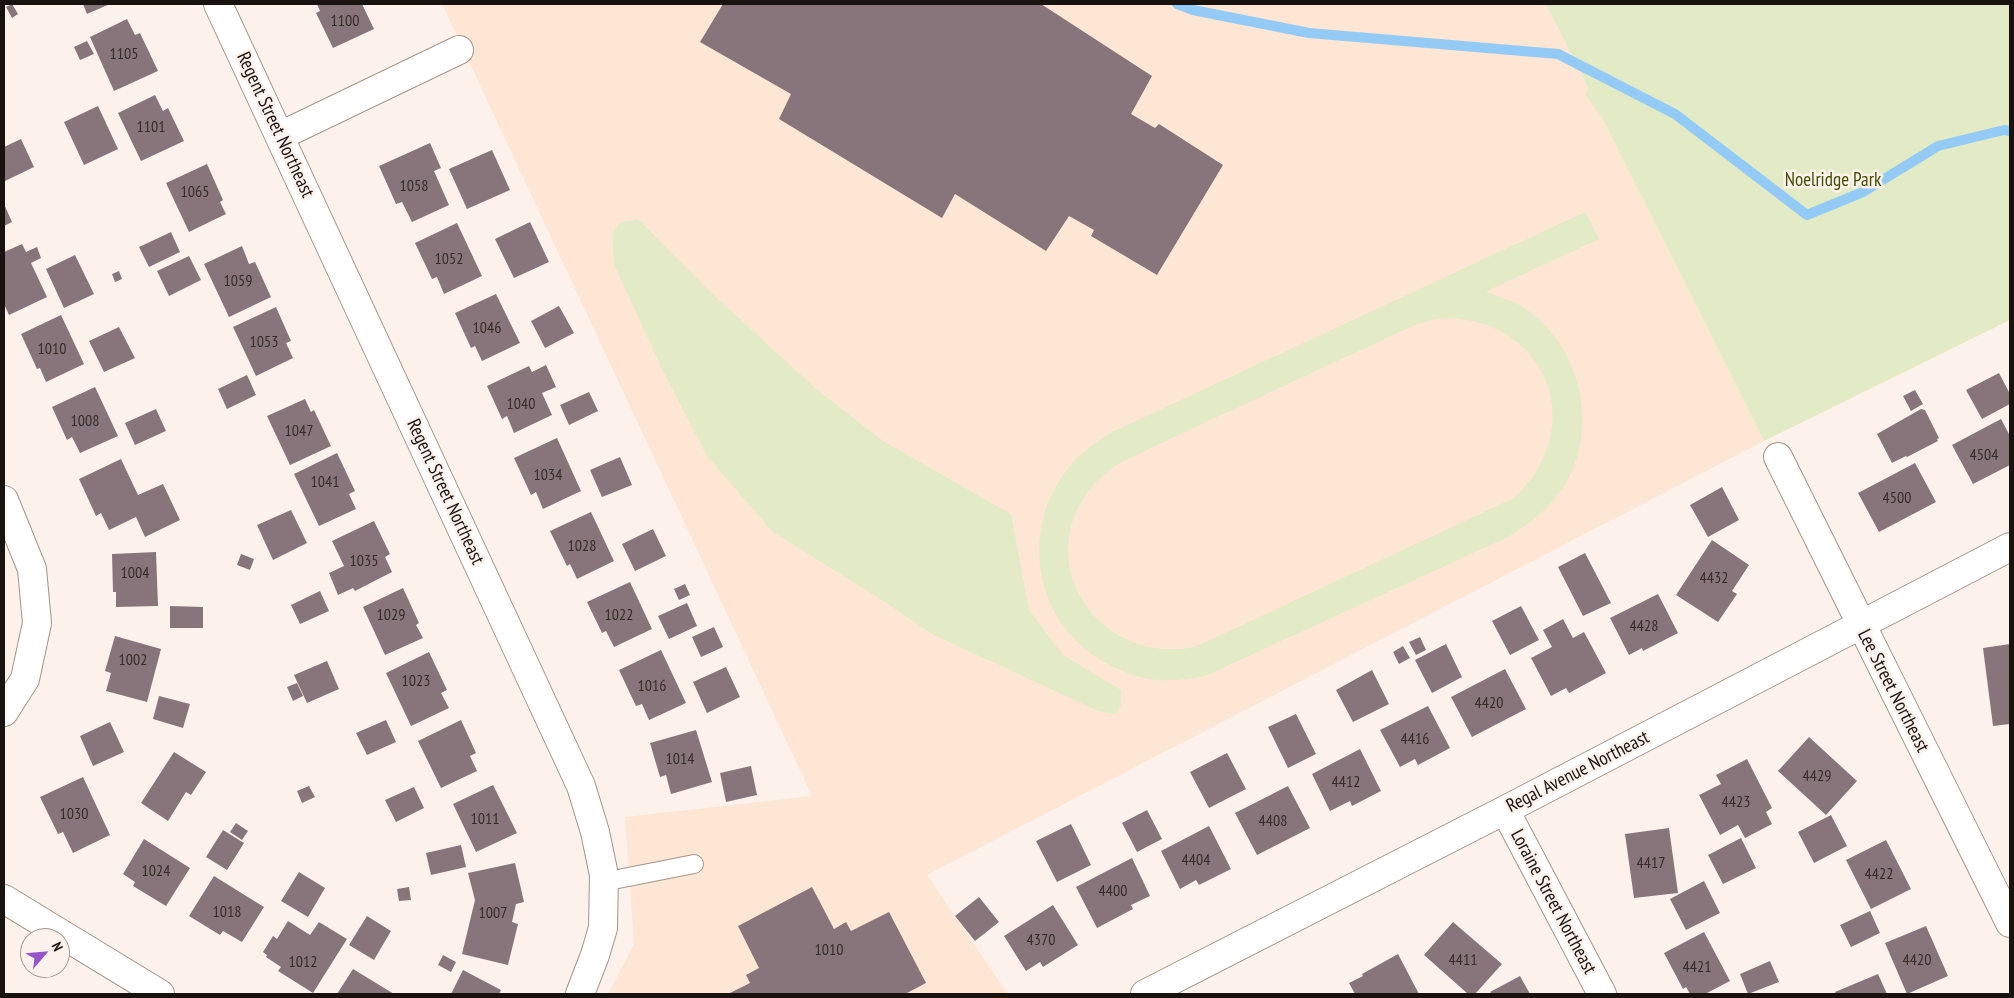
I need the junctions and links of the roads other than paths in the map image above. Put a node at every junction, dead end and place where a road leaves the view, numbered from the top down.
1 (218, 4) edge
2 (459, 50) dead end
3 (280, 136) junction
4 (1778, 457) dead end
5 (4, 500) edge
6 (2010, 547) edge
7 (1860, 626) junction
8 (4, 712) edge
9 (1505, 810) junction
10 (694, 864) dead end
11 (603, 882) junction
12 (4, 899) edge
13 (2010, 923) edge
14 (160, 994) edge
15 (580, 994) edge
16 (1145, 994) edge
17 (1602, 994) edge

1 - 3 street, Regent Street Northeast
2 - 3 street
3 - 11 street, Regent Street Northeast
4 - 7 street, Lee Street Northeast
5 - 8 street
6 - 7 street, Regal Avenue Northeast
7 - 9 street, Regal Avenue Northeast
7 - 13 street, Lee Street Northeast
9 - 16 street, Regal Avenue Northeast
9 - 17 street, Loraine Street Northeast
10 - 11 lane
11 - 15 street, Regent Street Northeast
12 - 14 street

